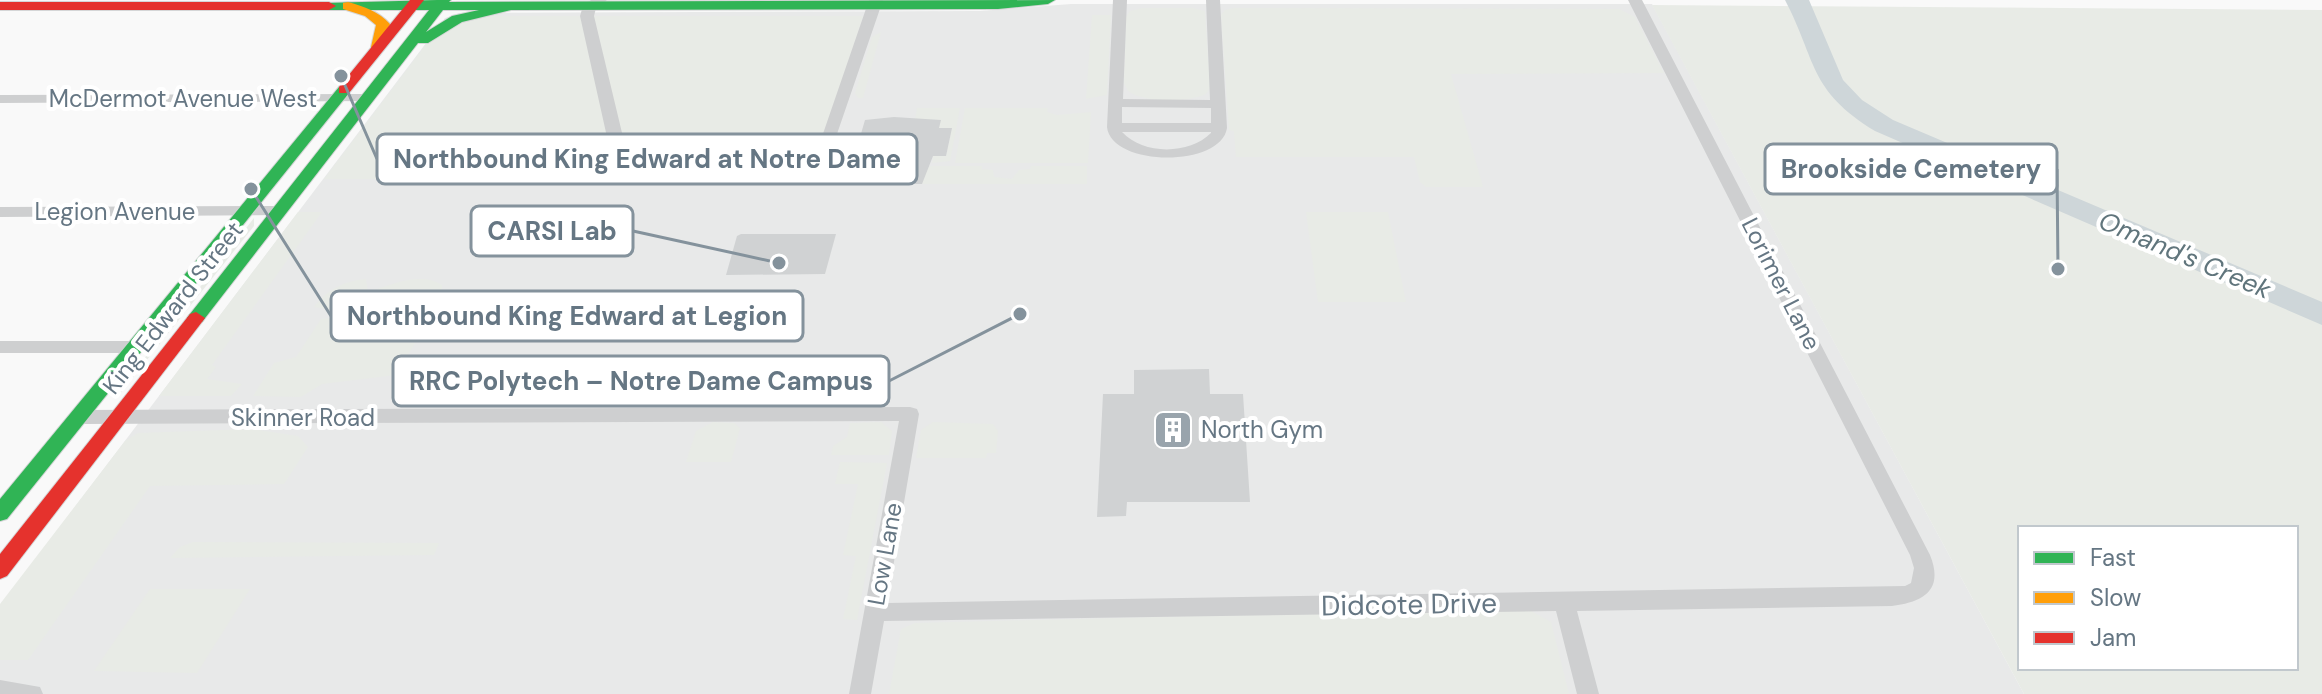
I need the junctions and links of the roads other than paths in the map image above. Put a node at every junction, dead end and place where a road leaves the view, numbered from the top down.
1 (1048, 0) edge
2 (1120, 0) edge
3 (1213, 0) edge
4 (1635, 0) edge
5 (414, 3) edge
6 (442, 3) edge
7 (595, 3) edge
8 (802, 3) edge
9 (875, 3) edge
10 (0, 6) edge
11 (348, 6) junction
12 (510, 6) junction
13 (378, 47) junction
14 (401, 54) junction
15 (336, 98) junction
16 (365, 98) junction
17 (0, 99) edge
18 (1115, 103) junction
19 (1219, 104) junction
20 (1114, 127) junction
21 (1220, 128) junction
22 (244, 211) junction
23 (278, 211) junction
24 (0, 212) edge
25 (0, 347) edge
26 (135, 347) junction
27 (910, 414) joint
28 (80, 417) junction
29 (119, 417) junction
30 (0, 513) edge
31 (1925, 568) joint
32 (0, 570) edge
33 (1564, 602) junction
34 (875, 612) junction
35 (0, 690) edge
36 (32, 694) edge
37 (860, 694) edge
38 (1588, 694) edge

1 - 9 main road
2 - 18 street
3 - 19 street
4 - 31 street, Lorimer Lane
5 - 6 main road
5 - 11 main road
5 - 13 main road, King Edward Street
6 - 12 main road
6 - 14 main road, King Edward Street
7 - 8 main road
7 - 9 street
7 - 12 main road
8 - 9 main road
10 - 11 main road
11 - 13 main road
12 - 14 main road
13 - 15 main road, King Edward Street
14 - 16 main road, King Edward Street
15 - 16 street, McDermot Avenue West
15 - 17 street, McDermot Avenue West
15 - 22 main road, King Edward Street
16 - 23 main road, King Edward Street
18 - 19 street
18 - 20 street
19 - 21 street
20 - 21 street
20 - 21 street
22 - 23 street, Legion Avenue
22 - 24 street, Legion Avenue
22 - 26 main road, King Edward Street
23 - 29 main road, King Edward Street
25 - 26 street
26 - 28 main road, King Edward Street
27 - 29 street, Skinner Road
27 - 34 street, Low Lane
28 - 29 street, Skinner Road
28 - 30 main road, King Edward Street
29 - 32 main road, King Edward Street
31 - 33 street, Didcote Drive
33 - 34 street, Didcote Drive
33 - 38 street
34 - 37 street, Low Lane
35 - 36 street

